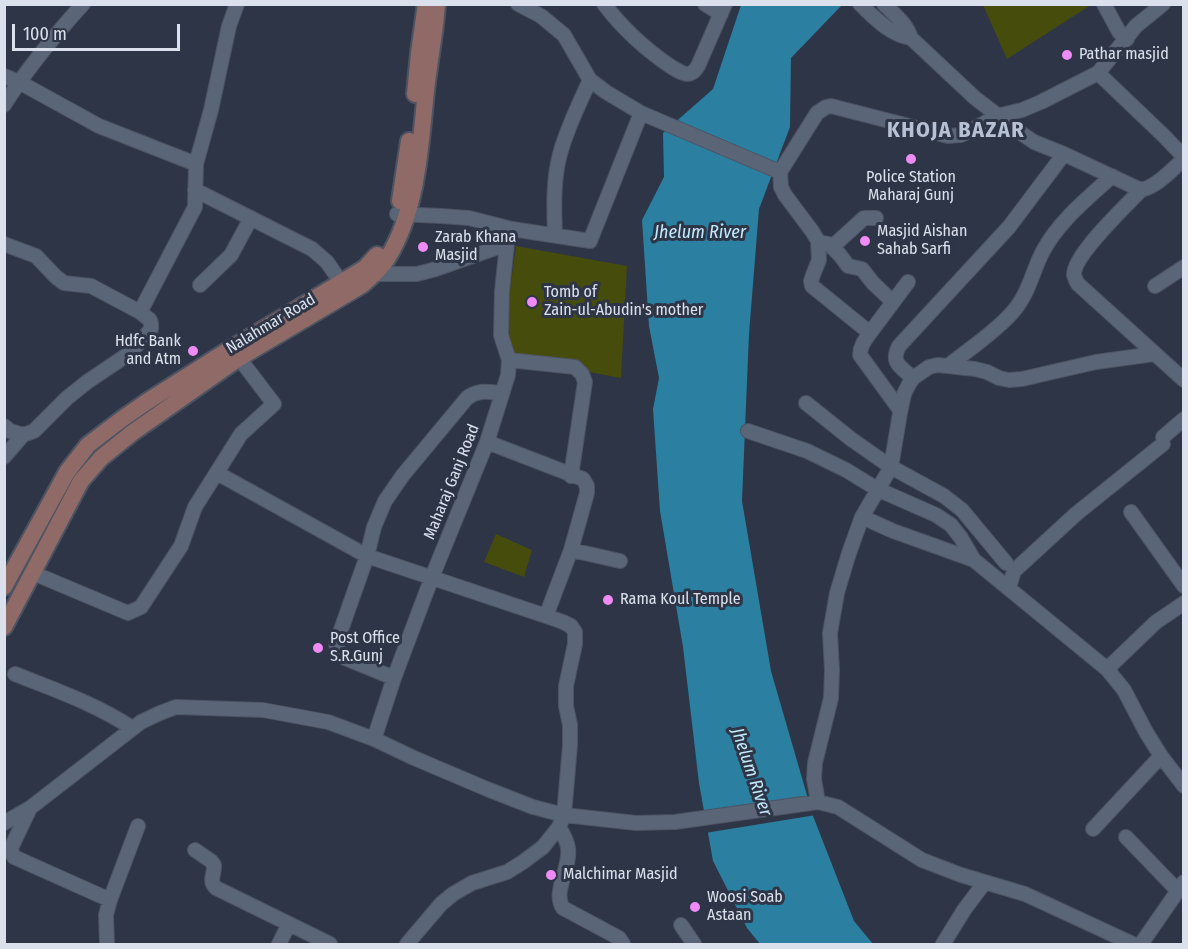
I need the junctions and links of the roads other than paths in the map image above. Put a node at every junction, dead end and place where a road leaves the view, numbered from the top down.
1 (83, 4) edge
2 (237, 4) edge
3 (426, 4) edge
4 (437, 4) edge
5 (518, 4) edge
6 (604, 4) edge
7 (705, 4) edge
8 (860, 4) edge
9 (884, 4) edge
10 (1104, 4) edge
11 (1163, 4) edge
12 (723, 9) edge
13 (911, 38) junction
14 (1126, 39) junction
15 (1098, 73) junction
16 (4, 76) edge
17 (590, 80) junction
18 (19, 82) junction
19 (4, 105) edge
20 (647, 115) junction
21 (997, 116) junction
22 (1064, 154) junction
23 (1184, 158) edge
24 (196, 164) junction
25 (777, 170) junction
26 (1112, 176) junction
27 (195, 190) junction
28 (1141, 190) junction
29 (402, 215) junction
30 (251, 218) junction
31 (876, 218) dead end
32 (512, 229) junction
33 (555, 235) junction
34 (818, 242) junction
35 (4, 244) edge
36 (507, 244) junction
37 (832, 247) junction
38 (1184, 267) edge
39 (374, 274) junction
40 (908, 282) dead end
41 (200, 285) dead end
42 (1155, 286) dead end
43 (344, 287) junction
44 (893, 302) junction
45 (140, 312) junction
46 (870, 333) junction
47 (1154, 354) junction
48 (239, 358) junction
49 (509, 360) junction
50 (948, 366) junction
51 (913, 378) junction
52 (1184, 380) edge
53 (502, 393) junction
54 (806, 403) dead end
55 (900, 410) junction
56 (1184, 419) edge
57 (4, 426) edge
58 (748, 431) dead end
59 (22, 435) junction
60 (487, 442) junction
61 (4, 458) edge
62 (891, 466) junction
63 (217, 473) junction
64 (571, 476) junction
65 (878, 489) junction
66 (1131, 512) dead end
67 (862, 517) junction
68 (571, 550) junction
69 (367, 556) junction
70 (974, 560) junction
71 (620, 561) dead end
72 (1006, 563) dead end
73 (33, 573) junction
74 (432, 577) junction
75 (1184, 586) edge
76 (4, 587) edge
77 (1009, 587) junction
78 (1184, 603) edge
79 (546, 616) junction
80 (4, 627) edge
81 (1107, 669) junction
82 (15, 674) dead end
83 (394, 678) junction
84 (132, 728) junction
85 (374, 739) junction
86 (1161, 756) junction
87 (1184, 786) edge
88 (819, 802) junction
89 (30, 808) junction
90 (562, 821) junction
91 (4, 823) edge
92 (138, 826) dead end
93 (1093, 829) dead end
94 (1126, 837) dead end
95 (195, 850) dead end
96 (986, 882) junction
97 (1181, 887) edge
98 (110, 900) junction
99 (289, 924) junction
100 (681, 925) dead end
101 (107, 945) edge
102 (279, 945) edge
103 (330, 945) edge
104 (407, 945) edge
105 (623, 945) edge
106 (694, 945) edge
107 (943, 945) edge
108 (1133, 945) edge
109 (1141, 945) edge

1 - 18 street
2 - 24 street
3 - 29 main road, Nalahmar Road
4 - 29 main road
5 - 17 street
6 - 12 street
7 - 12 street
8 - 13 street
9 - 13 street
10 - 14 street
11 - 14 street
13 - 21 street
14 - 15 street
15 - 21 street
15 - 23 street
16 - 18 street
17 - 20 street
17 - 33 street
18 - 19 street
18 - 24 street
20 - 25 street
20 - 33 street
21 - 22 street
21 - 25 street
22 - 26 street
22 - 51 street
23 - 28 street
24 - 27 street
25 - 34 street
26 - 28 street
26 - 50 street
27 - 30 street
27 - 45 street
28 - 47 street
29 - 32 street
29 - 39 main road
29 - 43 main road, Nalahmar Road
30 - 41 street
30 - 43 street
31 - 37 street
32 - 33 street
32 - 36 street, Maharaj Ganj Road
34 - 37 street
34 - 46 street
35 - 45 street
36 - 39 street
36 - 49 street, Maharaj Ganj Road
37 - 44 street
38 - 42 street
39 - 43 main road
40 - 44 street
43 - 48 main road, Nalahmar Road
43 - 76 main road, Nalahmar Road
44 - 46 street
45 - 59 street
46 - 55 street
47 - 50 street
47 - 52 street
48 - 63 street
48 - 73 main road, Nalahmar Road
49 - 53 street, Maharaj Ganj Road
49 - 64 street
50 - 51 street
51 - 55 street
53 - 60 street, Maharaj Ganj Road
53 - 69 street
54 - 62 street
55 - 62 street
56 - 77 street
57 - 59 street
58 - 65 street
59 - 61 street
60 - 64 street
60 - 74 street, Maharaj Ganj Road
62 - 65 street
62 - 72 street
63 - 69 street
63 - 73 street
64 - 68 street
65 - 67 street
65 - 70 street
66 - 75 street
67 - 70 street
67 - 88 street
68 - 71 street
68 - 79 street
69 - 74 street
69 - 83 street
70 - 77 street
73 - 80 main road, Nalahmar Road
74 - 79 street
74 - 83 street, Maharaj Ganj Road
77 - 81 street
78 - 81 street
79 - 90 street
81 - 86 street
82 - 84 street
83 - 85 street, Maharaj Ganj Road
84 - 85 street
84 - 89 street
85 - 90 street
86 - 87 street
86 - 93 street
88 - 90 street
88 - 96 street
89 - 91 street
89 - 98 street
90 - 104 street
90 - 105 street
92 - 98 street
94 - 97 street
95 - 99 street
96 - 107 street
96 - 108 street
97 - 109 street
98 - 101 street
99 - 102 street
99 - 103 street
100 - 106 street

